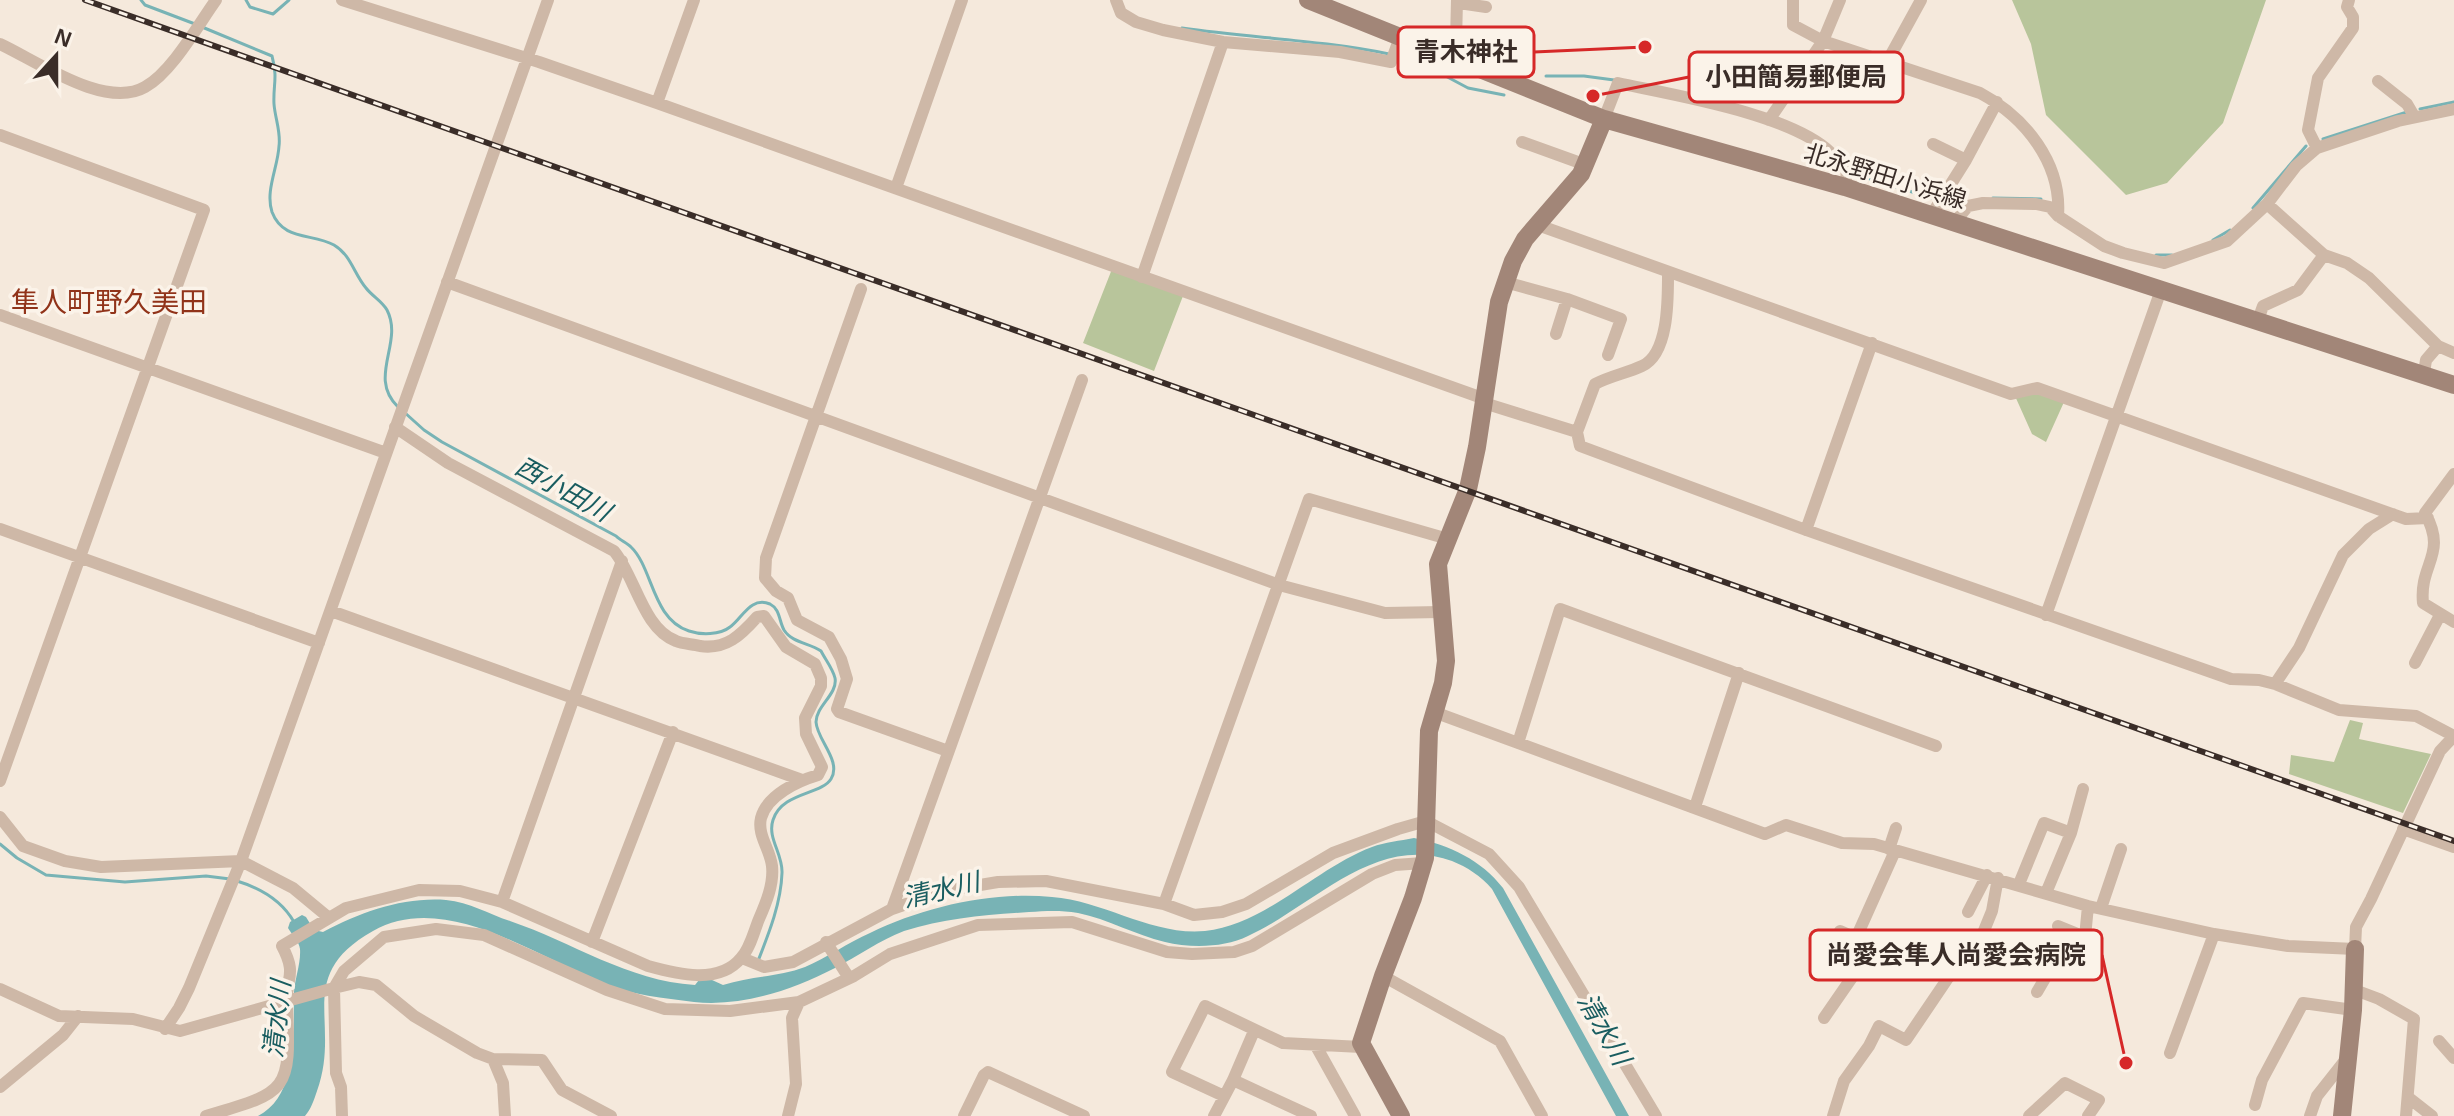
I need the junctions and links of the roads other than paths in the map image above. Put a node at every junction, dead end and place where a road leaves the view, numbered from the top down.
1 (342, 0) edge
2 (548, 0) edge
3 (694, 0) edge
4 (962, 0) edge
5 (1116, 0) edge
6 (1308, 0) edge
7 (1793, 0) edge
8 (1840, 0) edge
9 (1921, 0) edge
10 (2349, 0) edge
11 (1458, 2) edge
12 (213, 4) edge
13 (1486, 7) dead end
14 (1823, 41) junction
15 (1223, 42) junction
16 (0, 44) edge
17 (1396, 49) junction
18 (1451, 58) junction
19 (527, 59) junction
20 (1887, 62) junction
21 (2378, 81) dead end
22 (1997, 102) junction
23 (657, 103) junction
24 (2454, 109) edge
25 (1771, 116) junction
26 (2414, 116) junction
27 (1604, 119) junction
28 (0, 135) edge
29 (1522, 142) dead end
30 (1933, 144) dead end
31 (2317, 148) junction
32 (1966, 160) junction
33 (1586, 165) junction
34 (1845, 187) junction
35 (896, 188) junction
36 (2267, 204) junction
37 (1937, 205) junction
38 (2058, 212) junction
39 (1955, 222) junction
40 (1535, 224) junction
41 (2123, 253) junction
42 (2324, 255) junction
43 (1668, 273) junction
44 (2118, 276) junction
45 (1142, 277) junction
46 (447, 282) junction
47 (1505, 282) junction
48 (861, 289) dead end
49 (2161, 290) junction
50 (1567, 299) junction
51 (0, 315) edge
52 (2258, 320) junction
53 (1556, 334) dead end
54 (1872, 343) junction
55 (2438, 346) junction
56 (2454, 353) edge
57 (1608, 355) dead end
58 (147, 368) junction
59 (2424, 373) junction
60 (1082, 380) dead end
61 (2454, 385) edge
62 (1484, 401) junction
63 (2116, 414) junction
64 (817, 416) junction
65 (396, 424) junction
66 (1577, 432) junction
67 (386, 453) junction
68 (2454, 474) edge
69 (1039, 498) junction
70 (2393, 514) junction
71 (2428, 518) junction
72 (0, 529) edge
73 (1806, 530) junction
74 (1448, 539) junction
75 (79, 558) junction
76 (622, 561) junction
77 (1279, 585) junction
78 (331, 611) junction
79 (1440, 612) junction
80 (2046, 615) junction
81 (2440, 615) junction
82 (2454, 622) edge
83 (319, 643) junction
84 (2415, 663) dead end
85 (1739, 673) junction
86 (2275, 684) junction
87 (573, 696) junction
88 (1434, 712) junction
89 (673, 732) junction
90 (2454, 736) edge
91 (1518, 743) junction
92 (1936, 746) dead end
93 (948, 751) junction
94 (2440, 751) junction
95 (2454, 757) edge
96 (802, 780) junction
97 (0, 781) edge
98 (2083, 789) dead end
99 (1695, 807) junction
100 (0, 817) edge
101 (1426, 826) junction
102 (1896, 828) dead end
103 (2403, 829) junction
104 (2071, 833) junction
105 (2454, 847) edge
106 (2121, 849) dead end
107 (1892, 850) junction
108 (1424, 861) junction
109 (239, 865) junction
110 (1992, 877) junction
111 (2019, 884) junction
112 (2046, 893) junction
113 (502, 902) junction
114 (1164, 904) junction
115 (2094, 907) junction
116 (892, 909) junction
117 (1968, 912) dead end
118 (328, 917) junction
119 (2058, 926) dead end
120 (1840, 931) dead end
121 (2072, 932) junction
122 (2214, 934) junction
123 (1856, 938) junction
124 (592, 942) junction
125 (826, 942) junction
126 (2355, 949) junction
127 (742, 958) junction
128 (1383, 976) junction
129 (849, 978) junction
130 (334, 988) junction
131 (0, 989) edge
132 (2355, 990) junction
133 (2037, 992) dead end
134 (286, 1000) junction
135 (799, 1002) junction
136 (2353, 1010) junction
137 (78, 1016) junction
138 (1824, 1018) dead end
139 (165, 1029) junction
140 (1254, 1031) junction
141 (2439, 1041) dead end
142 (1316, 1046) junction
143 (1361, 1047) junction
144 (2170, 1053) dead end
145 (2349, 1056) junction
146 (2454, 1058) edge
147 (493, 1059) junction
148 (1233, 1080) junction
149 (0, 1087) edge
150 (1224, 1096) junction
151 (2409, 1098) junction
152 (2255, 1105) dead end
153 (206, 1116) edge
154 (342, 1116) edge
155 (505, 1116) edge
156 (611, 1116) edge
157 (788, 1116) edge
158 (964, 1116) edge
159 (1084, 1116) edge
160 (1214, 1116) edge
161 (1311, 1116) edge
162 (1355, 1116) edge
163 (1401, 1116) edge
164 (1542, 1116) edge
165 (1656, 1116) edge
166 (1833, 1116) edge
167 (2029, 1116) edge
168 (2088, 1116) edge
169 (2310, 1116) edge
170 (2342, 1116) edge
171 (2406, 1116) edge
172 (2432, 1116) edge

1 - 19 street
2 - 19 street
3 - 23 street
4 - 35 street
5 - 15 street
6 - 17 street, 北永野田小浜線
7 - 14 street
8 - 14 street
9 - 20 street
10 - 31 street
11 - 13 street
11 - 18 street
12 - 16 street
14 - 20 street
14 - 25 street
15 - 17 street
15 - 45 street
17 - 18 street, 北永野田小浜線
18 - 27 street, 北永野田小浜線
19 - 23 street
19 - 46 street
20 - 22 street
21 - 26 street
22 - 32 street
22 - 38 street
23 - 35 street
24 - 26 street
25 - 27 street
25 - 34 street
26 - 31 street
27 - 33 street
27 - 34 street, 北永野田小浜線
28 - 58 street
29 - 33 street
30 - 32 street
31 - 36 street
32 - 37 street
33 - 40 street
34 - 37 street, 北永野田小浜線
35 - 45 street
36 - 41 street
36 - 42 street
37 - 39 street, 北永野田小浜線
38 - 39 street
38 - 41 street
39 - 44 street, 北永野田小浜線
40 - 43 street
40 - 47 street
41 - 44 street
42 - 52 street
42 - 55 street
43 - 54 street
43 - 66 street
44 - 49 street, 北永野田小浜線
45 - 62 street
46 - 64 street
46 - 65 street
47 - 50 street
47 - 62 street
48 - 64 street
49 - 52 street, 北永野田小浜線
49 - 63 street
50 - 53 street
50 - 57 street
51 - 58 street
52 - 59 street, 北永野田小浜線
54 - 63 street
54 - 73 street
55 - 56 street
55 - 59 street
58 - 67 street
58 - 75 street
59 - 61 street, 北永野田小浜線
60 - 69 street
62 - 66 street
62 - 74 street
63 - 70 street
63 - 80 street
64 - 69 street
64 - 93 street
65 - 67 street
65 - 76 street
66 - 73 street
67 - 78 street
68 - 71 street
69 - 77 street
69 - 93 street
70 - 71 street
70 - 86 street
71 - 81 street
72 - 75 street
73 - 80 street
74 - 77 street
74 - 79 street
75 - 83 street
75 - 97 street
76 - 87 street
76 - 96 street
77 - 79 street
77 - 114 street
78 - 83 street
78 - 87 street
79 - 88 street
80 - 86 street
81 - 82 street
81 - 84 street
83 - 109 street
85 - 91 street
85 - 92 street
85 - 99 street
86 - 90 street
87 - 89 street
87 - 113 street
88 - 91 street
88 - 101 street
89 - 96 street
89 - 124 street
90 - 94 street
91 - 99 street
93 - 116 street
94 - 95 street
94 - 103 street
96 - 127 street
98 - 104 street
99 - 107 street
100 - 109 street
101 - 108 street
101 - 114 street
101 - 165 street
102 - 107 street
103 - 105 street
103 - 126 street
104 - 111 street
104 - 112 street
106 - 115 street
107 - 110 street
107 - 123 street
108 - 128 street
108 - 129 street
109 - 118 street
109 - 139 street
110 - 111 street
110 - 117 street
110 - 166 street
111 - 112 street
112 - 115 street
113 - 118 street
113 - 124 street
114 - 116 street
115 - 121 street
115 - 122 street
116 - 125 street
118 - 134 street
119 - 121 street
120 - 123 street
121 - 133 street
122 - 126 street
122 - 144 street
123 - 138 street
124 - 127 street
125 - 127 street
125 - 129 street
126 - 132 street
128 - 143 street
128 - 164 street
129 - 135 street
130 - 134 street
130 - 135 street
130 - 147 street
130 - 154 street
131 - 137 street
132 - 136 street
132 - 151 street
134 - 139 street
134 - 153 street
135 - 157 street
136 - 145 street
136 - 152 street
137 - 139 street
137 - 149 street
140 - 142 street
140 - 148 street
140 - 150 street
141 - 146 street
142 - 143 street
142 - 162 street
143 - 163 street
145 - 169 street
145 - 170 street
147 - 155 street
147 - 156 street
148 - 150 street
148 - 161 street
150 - 160 street
151 - 171 street
151 - 172 street
158 - 159 street
167 - 168 street

